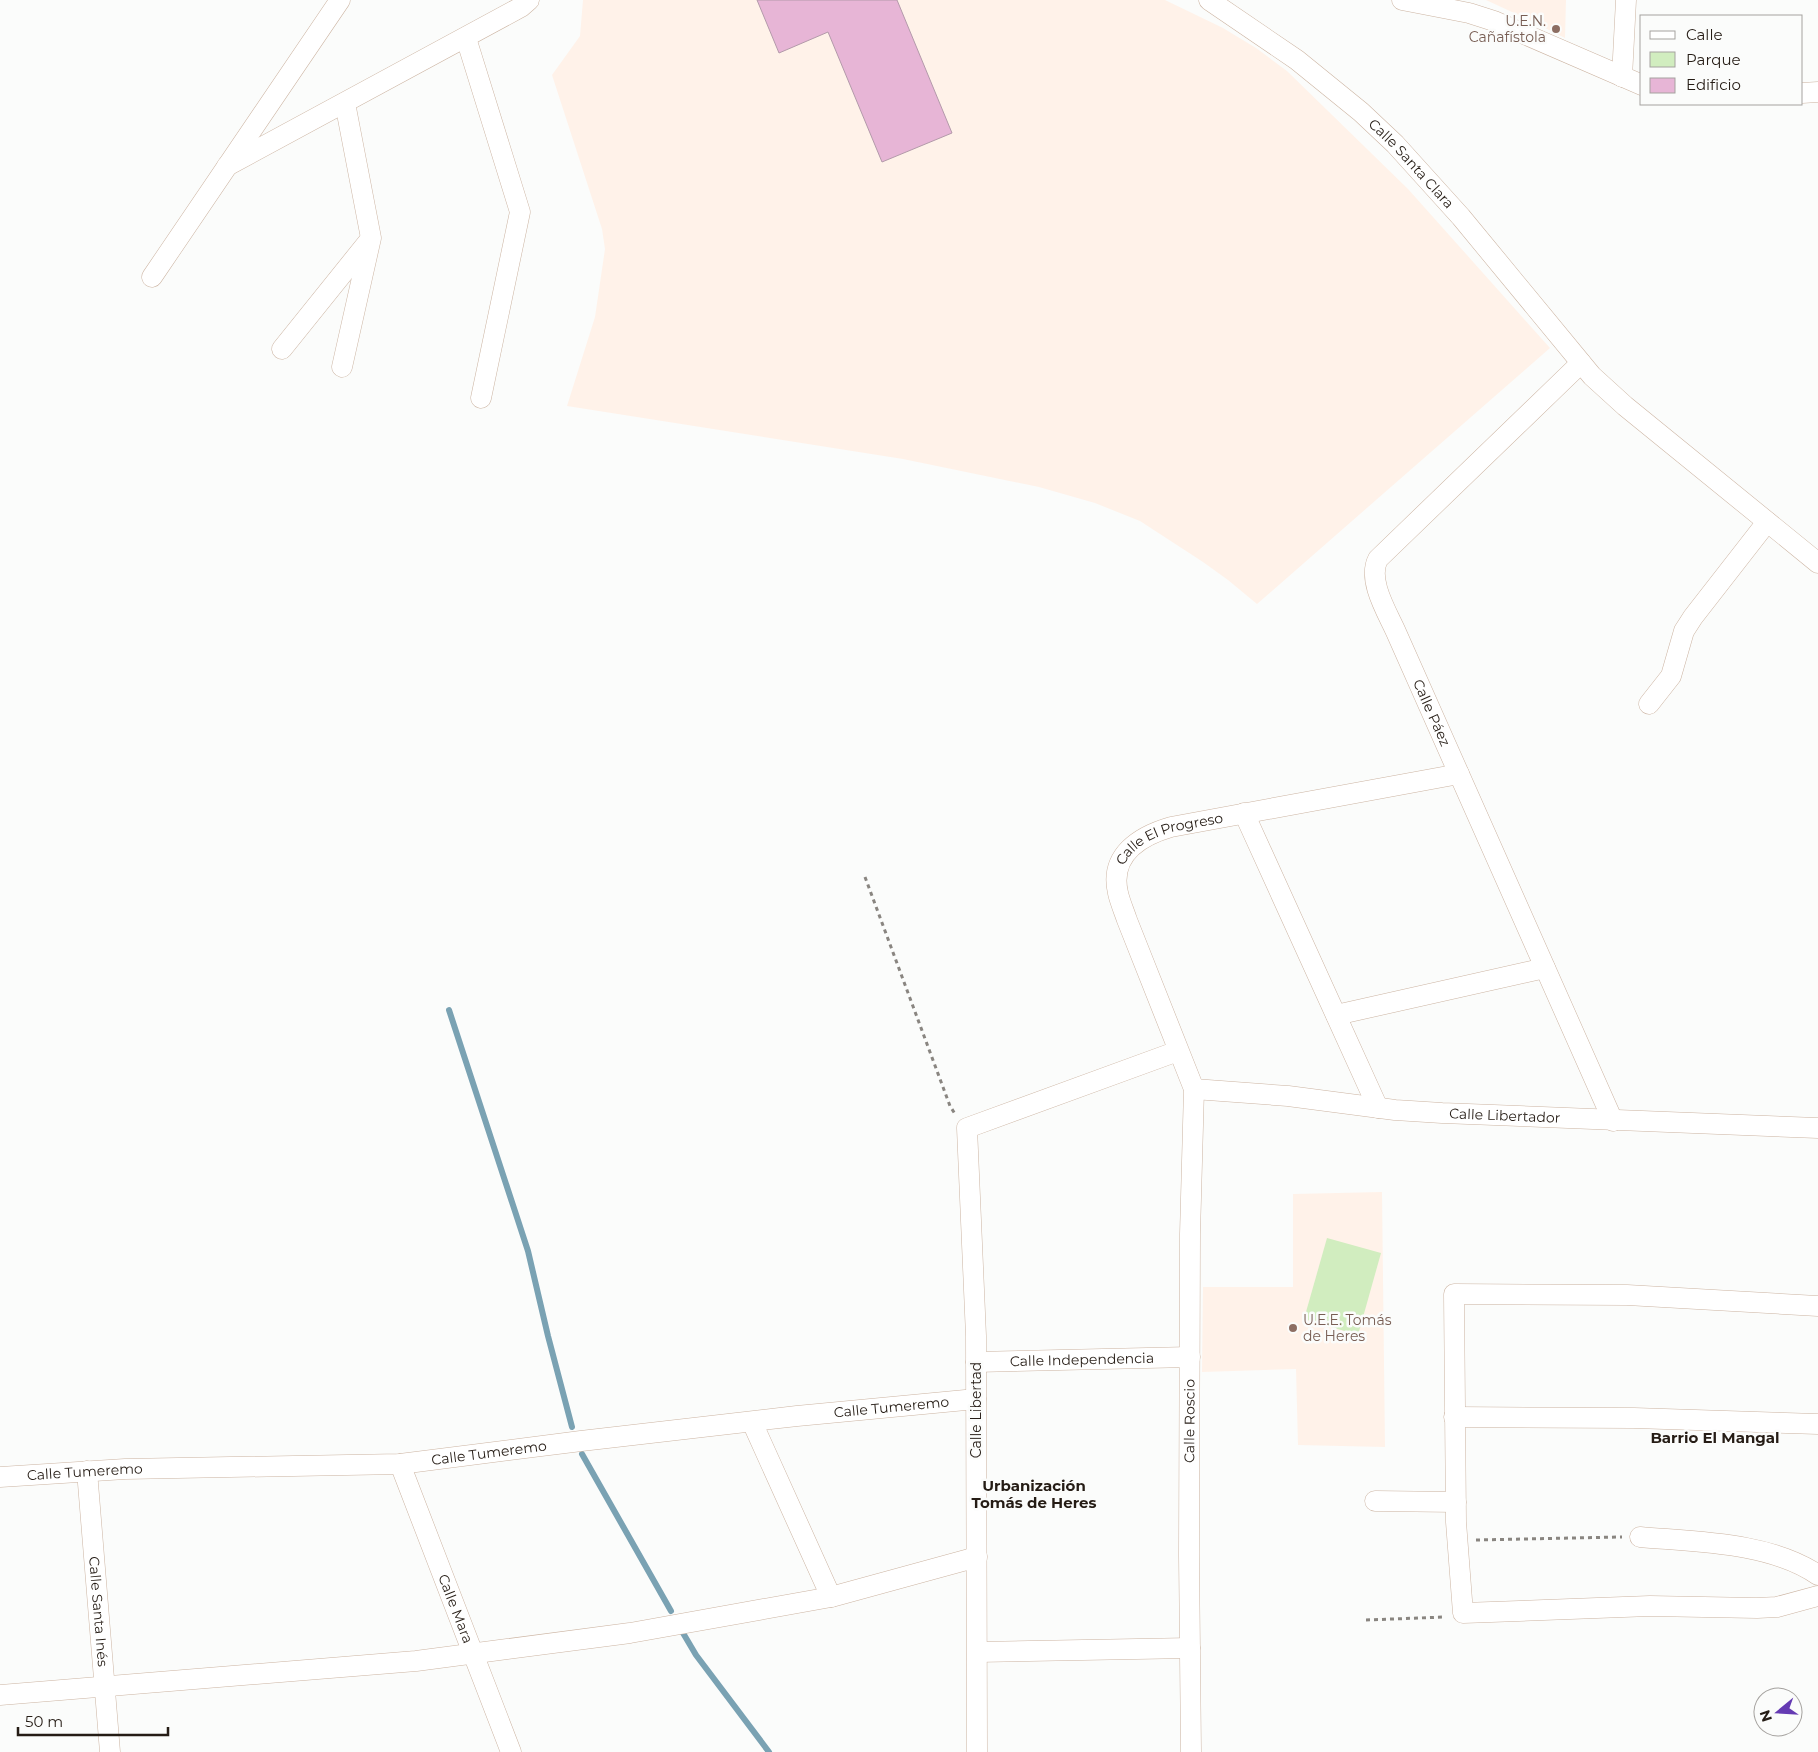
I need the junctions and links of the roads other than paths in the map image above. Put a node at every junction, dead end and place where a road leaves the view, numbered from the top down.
1 (340, 0) edge
2 (529, 0) edge
3 (1209, 0) edge
4 (1402, 0) edge
5 (1626, 0) edge
6 (1437, 3) edge
7 (466, 38) junction
8 (1622, 77) junction
9 (1640, 84) edge
10 (1818, 92) edge
11 (1803, 93) edge
12 (345, 103) junction
13 (227, 166) junction
14 (371, 238) junction
15 (152, 277) dead end
16 (282, 348) dead end
17 (1581, 363) junction
18 (342, 367) dead end
19 (481, 398) dead end
20 (1767, 522) junction
21 (1818, 563) edge
22 (1649, 704) dead end
23 (1459, 774) junction
24 (1244, 813) junction
25 (1545, 968) junction
26 (1336, 1015) junction
27 (1178, 1051) junction
28 (1194, 1088) junction
29 (1378, 1108) junction
30 (1613, 1121) junction
31 (1818, 1128) edge
32 (1818, 1306) edge
33 (1190, 1357) junction
34 (976, 1362) junction
35 (976, 1399) junction
36 (1454, 1417) junction
37 (752, 1422) junction
38 (1818, 1424) edge
39 (400, 1464) junction
40 (87, 1472) junction
41 (0, 1477) edge
42 (1375, 1501) dead end
43 (1456, 1502) junction
44 (1640, 1537) road end
45 (977, 1557) junction
46 (1818, 1575) edge
47 (1818, 1596) edge
48 (831, 1597) junction
49 (1190, 1648) junction
50 (978, 1652) junction
51 (473, 1653) junction
52 (105, 1687) junction
53 (0, 1696) edge
54 (110, 1752) edge
55 (511, 1752) edge
56 (978, 1752) edge
57 (1191, 1752) edge

1 - 13 street
2 - 7 street
3 - 17 street, Calle Santa Clara
4 - 6 street
5 - 8 street
6 - 8 street
7 - 12 street
7 - 19 street
8 - 9 street
10 - 11 street
12 - 13 street
12 - 14 street
13 - 15 street
14 - 16 street
14 - 18 street
17 - 20 street, Calle Santa Clara
17 - 23 street, Calle Páez
20 - 21 street, Calle Santa Clara
20 - 22 street
23 - 24 street, Calle El Progreso
23 - 25 street, Calle Páez
24 - 26 street
24 - 27 street, Calle El Progreso
25 - 26 street
25 - 30 street, Calle Páez
26 - 29 street
27 - 28 street, Calle El Progreso
27 - 34 street, Calle Libertad
28 - 29 street, Calle Libertador
28 - 33 street, Calle Roscio
29 - 30 street, Calle Libertador
30 - 31 street, Calle Libertador
32 - 36 street
33 - 34 street, Calle Independencia
33 - 49 street, Calle Roscio
34 - 35 street, Calle Libertad
35 - 37 street, Calle Tumeremo
35 - 45 street, Calle Libertad
36 - 38 street
36 - 43 street
37 - 39 street, Calle Tumeremo
37 - 48 street
39 - 40 street, Calle Tumeremo
39 - 51 street, Calle Mara
40 - 41 street, Calle Tumeremo
40 - 52 street, Calle Santa Inés
42 - 43 street
43 - 47 street
44 - 46 street
45 - 48 street
45 - 50 street, Calle Libertad
48 - 51 street
49 - 50 street
49 - 57 street, Calle Roscio
50 - 56 street, Calle Libertad
51 - 52 street
51 - 55 street, Calle Mara
52 - 53 street
52 - 54 street, Calle Santa Inés

